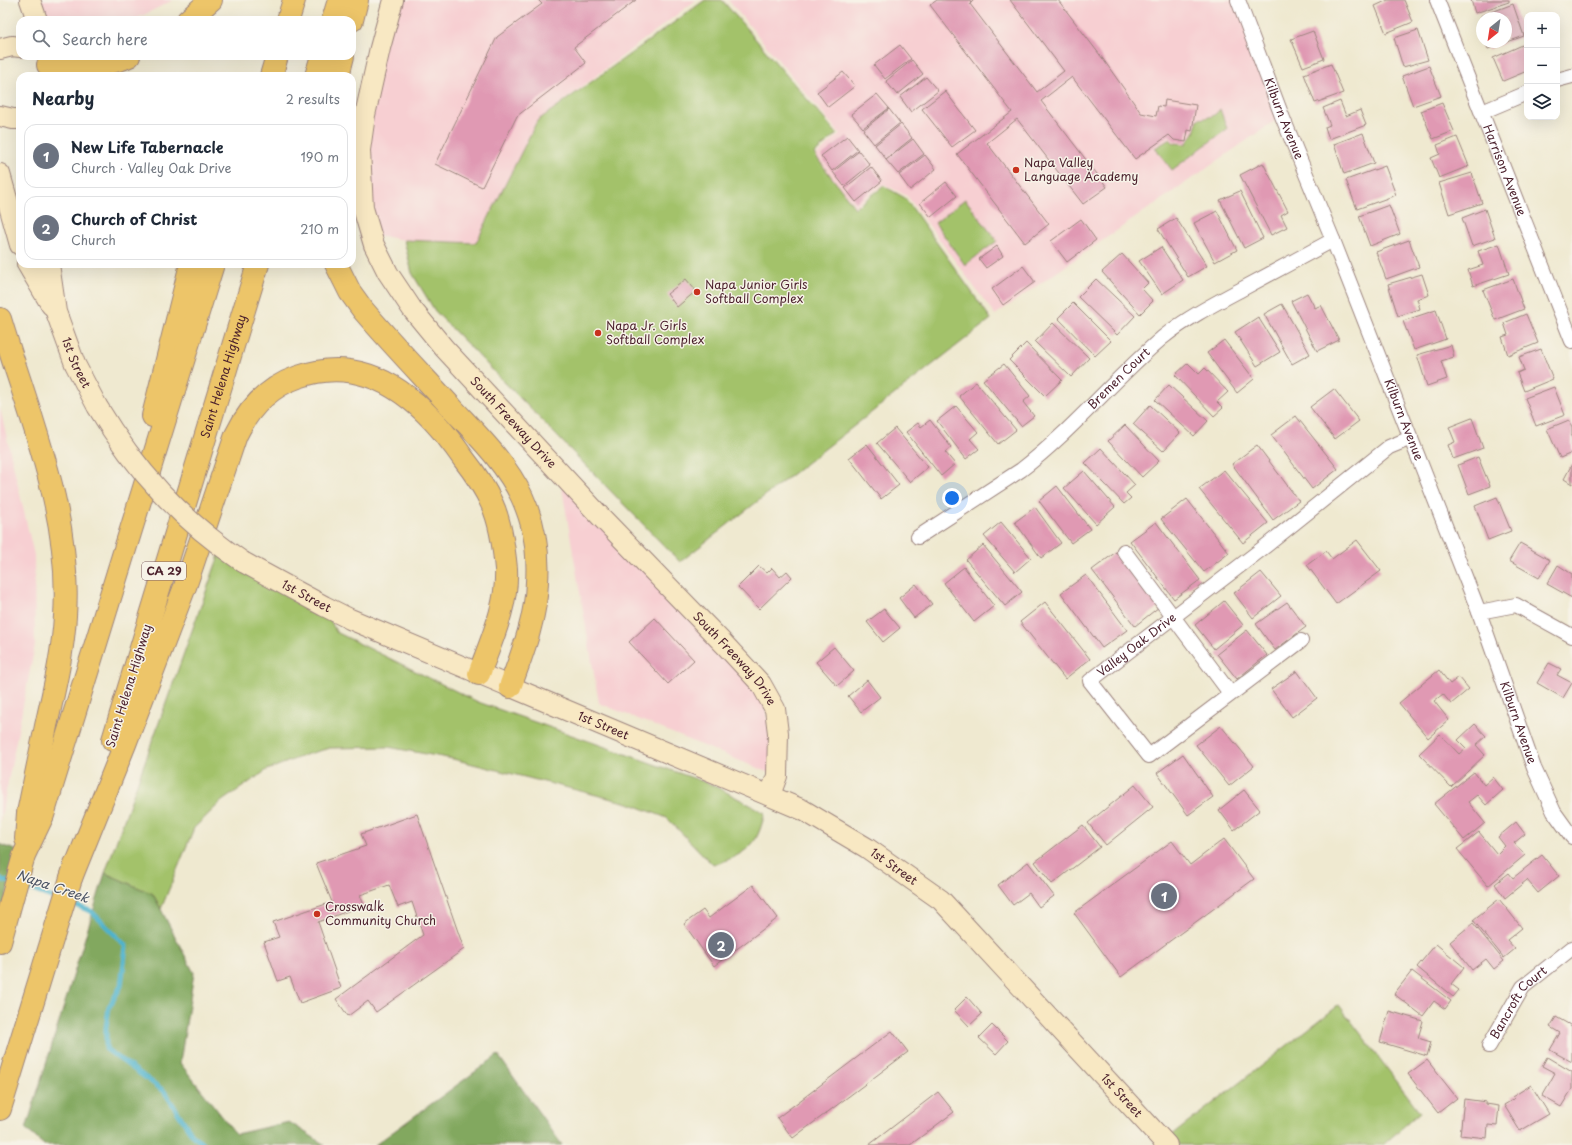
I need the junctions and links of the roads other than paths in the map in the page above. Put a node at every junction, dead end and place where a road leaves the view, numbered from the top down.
1 (30, 0) edge
2 (212, 0) edge
3 (294, 0) edge
4 (339, 0) edge
5 (357, 0) edge
6 (393, 0) edge
7 (1238, 0) edge
8 (1437, 0) edge
9 (36, 16) edge
10 (193, 16) edge
11 (289, 16) edge
12 (334, 16) edge
13 (353, 16) edge
14 (16, 46) edge
15 (0, 49) edge
16 (122, 60) edge
17 (276, 60) edge
18 (321, 60) edge
19 (342, 60) edge
20 (47, 63) edge
21 (272, 72) edge
22 (317, 72) edge
23 (339, 72) edge
24 (1572, 76) edge
25 (1560, 79) edge
26 (1524, 94) edge
27 (1482, 112) junction
28 (0, 116) edge
29 (16, 119) edge
30 (0, 174) edge
31 (16, 231) edge
32 (1333, 240) junction
33 (28, 268) edge
34 (50, 268) edge
35 (190, 268) edge
36 (212, 268) edge
37 (257, 268) edge
38 (338, 268) edge
39 (56, 312) junction
40 (0, 319) edge
41 (1572, 341) edge
42 (1411, 438) junction
43 (918, 536) dead end
44 (1124, 551) dead end
45 (107, 609) junction
46 (1479, 612) junction
47 (1174, 616) junction
48 (1572, 636) edge
49 (1300, 641) dead end
50 (479, 674) junction
51 (510, 688) junction
52 (1230, 693) junction
53 (770, 795) junction
54 (1572, 837) edge
55 (24, 855) junction
56 (71, 878) junction
57 (1, 938) edge
58 (1572, 948) edge
59 (1489, 1046) dead end
60 (0, 1109) edge
61 (1167, 1145) edge

1 - 9 main road
2 - 10 highway
3 - 11 highway
4 - 12 highway
5 - 13 highway
6 - 53 main road, South Freeway Drive
7 - 32 street, Kilburn Avenue
8 - 27 street, Harrison Avenue
14 - 15 main road
16 - 20 highway
17 - 21 highway
18 - 22 highway
19 - 23 highway
24 - 25 street
26 - 27 street
27 - 41 street, Harrison Avenue
28 - 29 main road
30 - 31 main road
32 - 42 street, Kilburn Avenue
32 - 43 street, Bremen Court
33 - 39 main road, 1st Street
34 - 39 main road, 1st Street
35 - 45 highway
36 - 45 highway
37 - 56 highway, Saint Helena Highway / CA 29
38 - 51 highway
39 - 50 main road, 1st Street, bridge
40 - 55 highway
42 - 46 street, Kilburn Avenue
42 - 47 street, Valley Oak Drive
44 - 47 street
45 - 55 highway
46 - 48 street
46 - 54 street, Kilburn Avenue
47 - 52 street
47 - 52 street, Valley Oak Drive
49 - 52 street, Valley Oak Drive
50 - 51 main road, 1st Street
50 - 56 highway
51 - 53 main road, 1st Street
53 - 61 main road, 1st Street
55 - 57 highway
56 - 60 highway, Saint Helena Highway / CA 29
58 - 59 street, Bancroft Court

